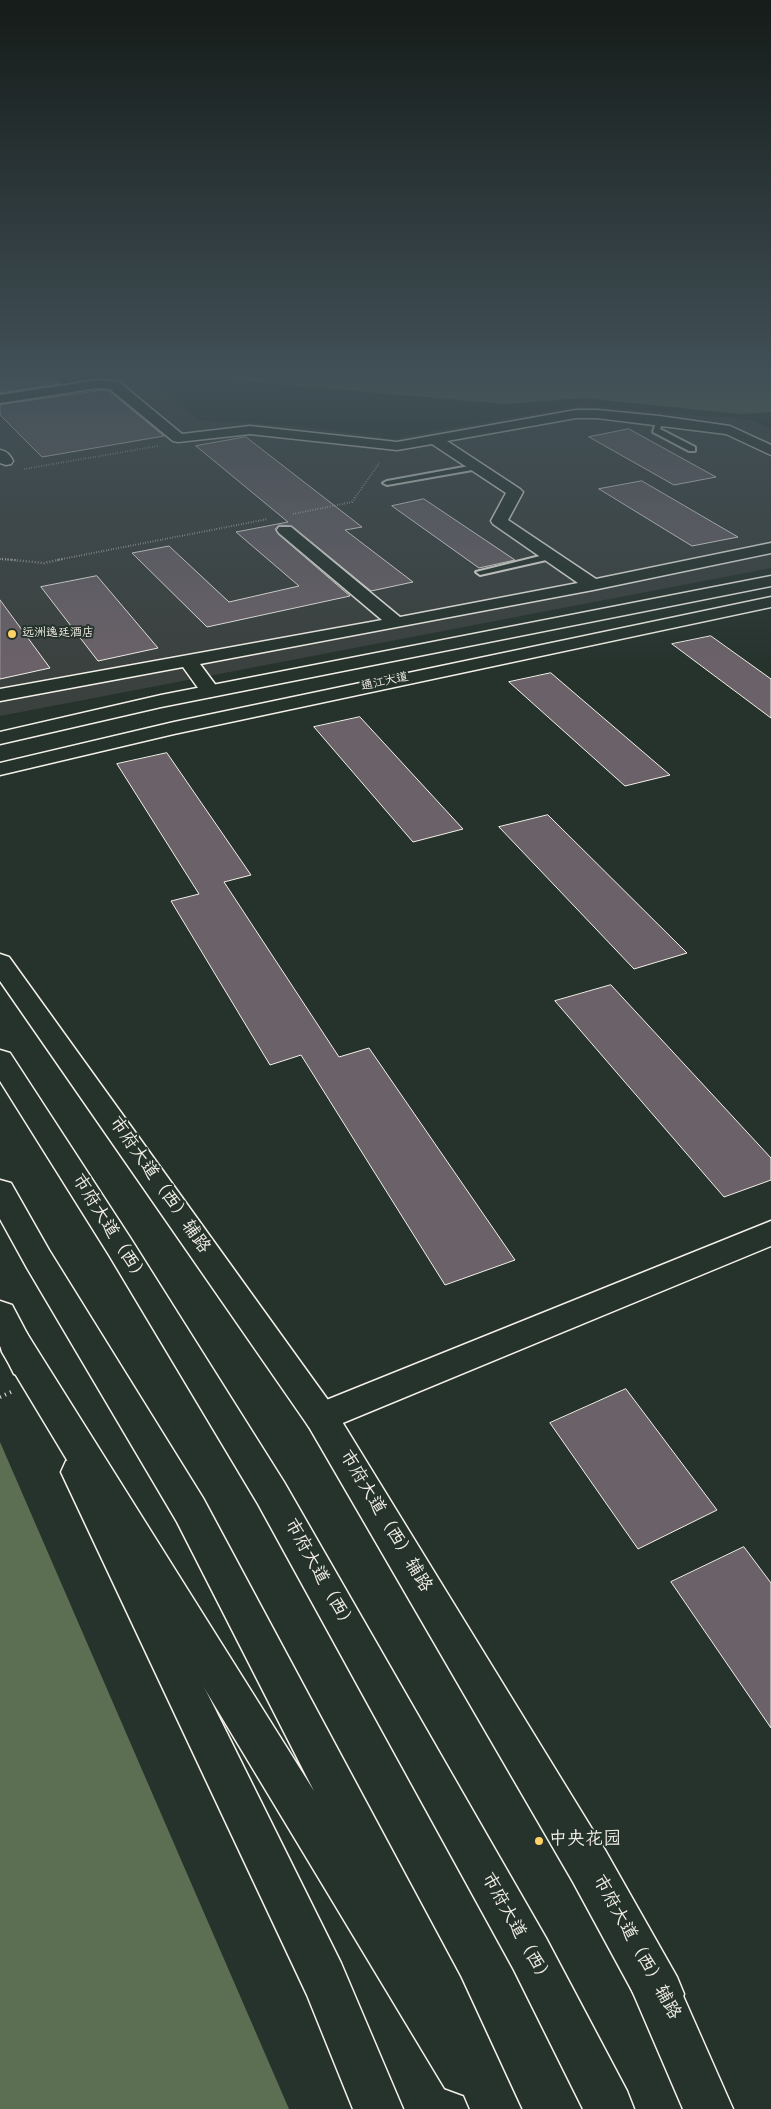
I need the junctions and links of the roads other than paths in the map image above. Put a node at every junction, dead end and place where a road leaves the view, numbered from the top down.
1 (462, 469) edge
2 (479, 469) edge
3 (387, 483) dead end
4 (282, 521) road end
5 (771, 548) edge
6 (552, 556) junction
7 (480, 572) dead end
8 (771, 581) edge
9 (593, 585) junction
10 (771, 602) edge
11 (396, 623) junction
12 (189, 662) junction
13 (210, 692) junction
14 (0, 695) edge
15 (0, 738) edge
16 (0, 769) edge
17 (0, 962) edge
18 (0, 1059) edge
19 (0, 1191) edge
20 (771, 1233) edge
21 (7, 1328) edge
22 (321, 1417) junction
23 (652, 1980) junction
24 (378, 2109) edge
25 (486, 2109) edge
26 (496, 2109) edge
27 (609, 2109) edge
28 (708, 2109) edge
29 (723, 2109) edge

1 - 3 lane
2 - 6 main road
4 - 11 main road
5 - 9 main road
6 - 7 lane
6 - 9 main road
8 - 13 main road, 通江大道
9 - 11 main road
10 - 16 main road, 通江大道
11 - 12 main road
12 - 13 main road
12 - 14 main road
13 - 15 main road, 通江大道
17 - 22 main road, 市府大道（西）辅路
18 - 27 main road, 市府大道（西）
19 - 26 main road
20 - 22 main road
21 - 24 main road
21 - 25 main road
22 - 23 main road, 市府大道（西）辅路
23 - 28 main road
23 - 29 main road, 市府大道（西）辅路

